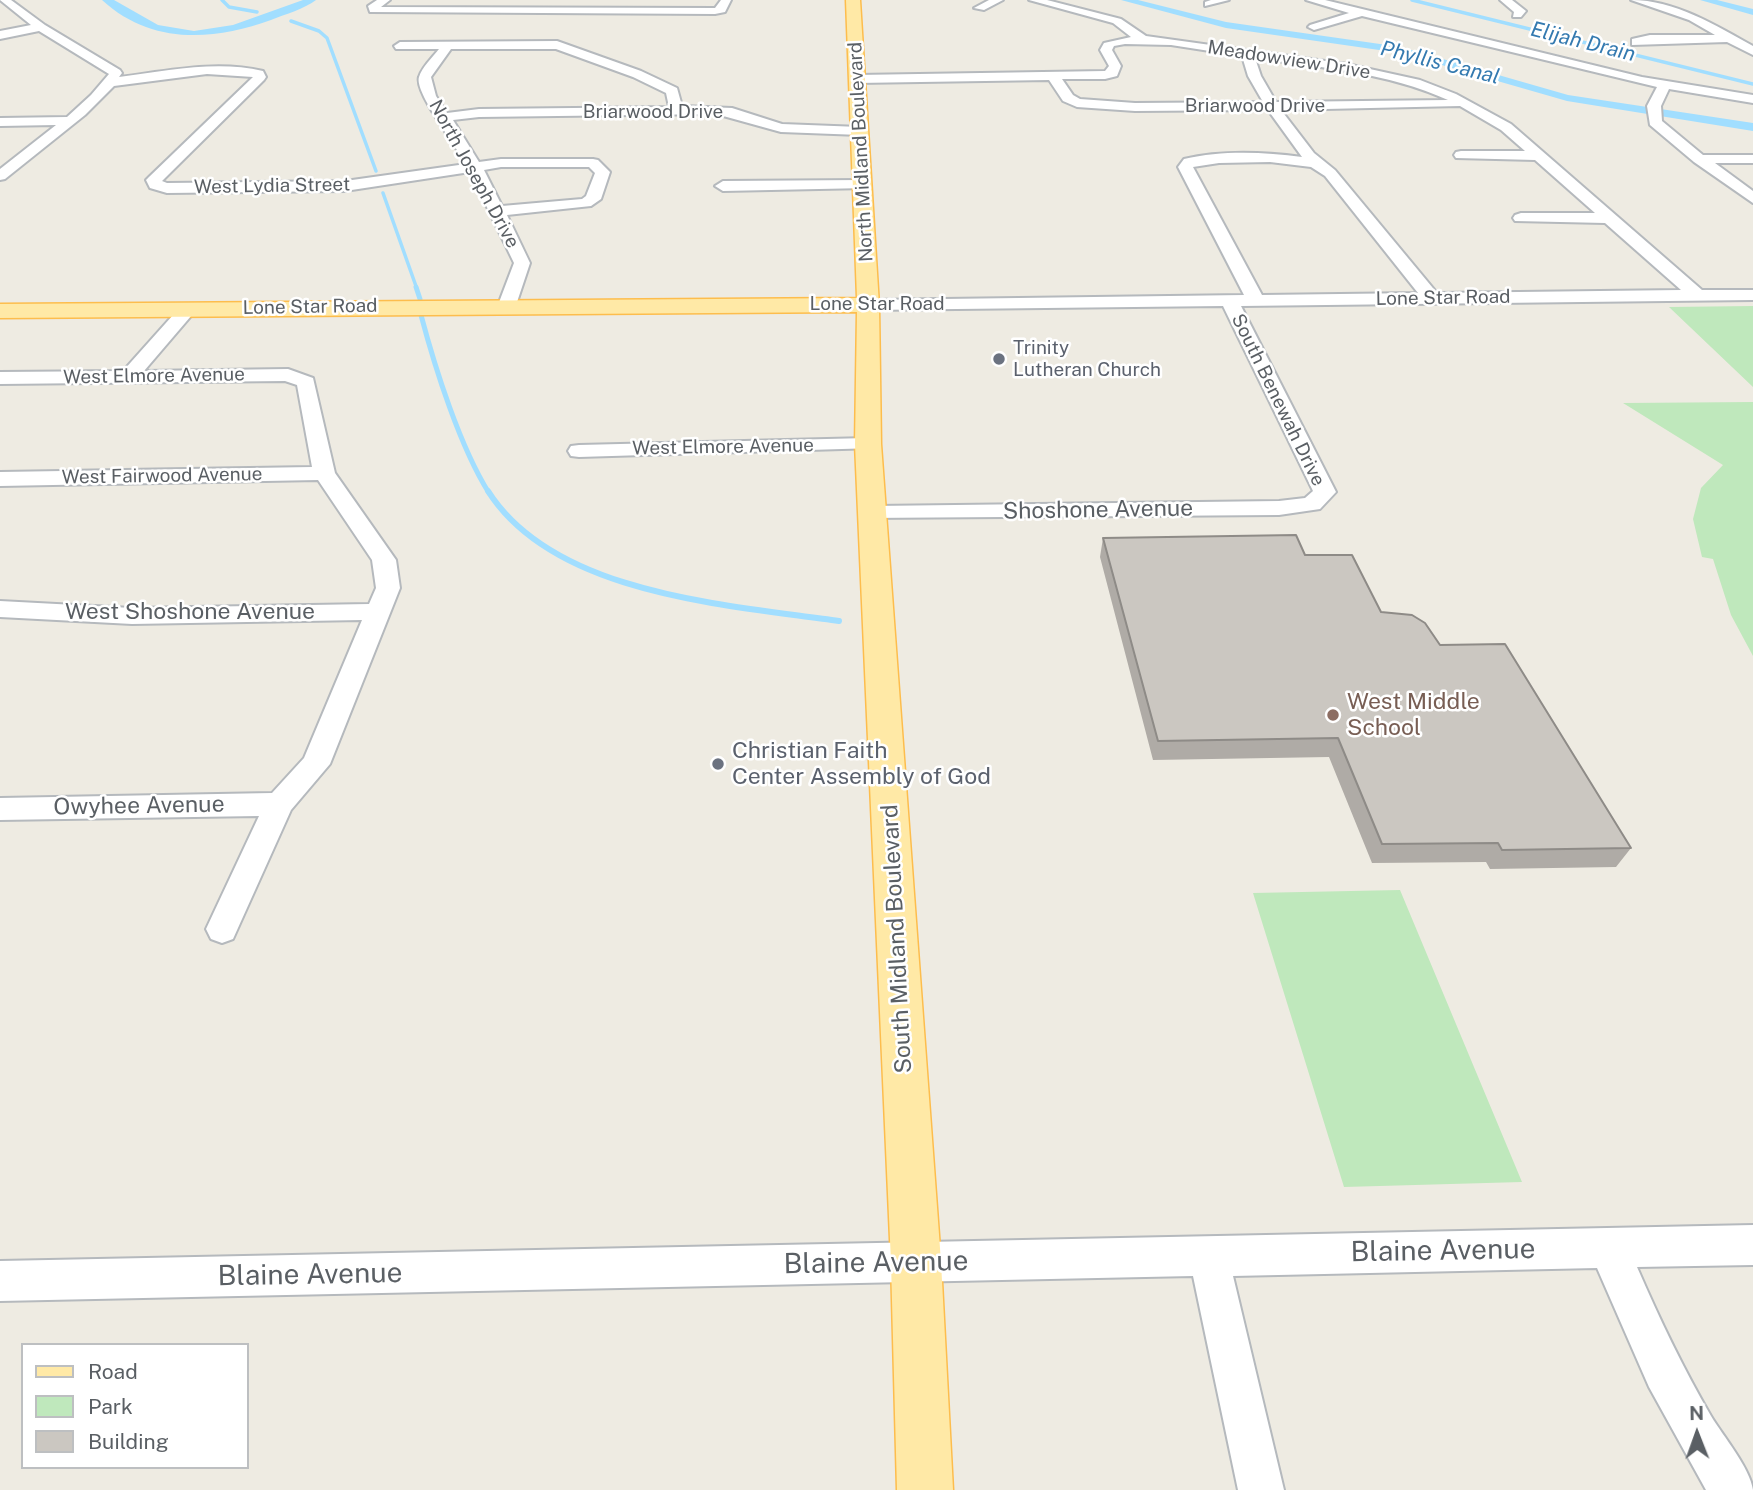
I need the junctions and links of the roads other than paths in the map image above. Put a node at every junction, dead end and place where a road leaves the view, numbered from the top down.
1 (4, 0) edge
2 (385, 0) edge
3 (726, 0) edge
4 (853, 0) edge
5 (998, 0) edge
6 (1034, 0) edge
7 (1224, 0) edge
8 (1311, 0) edge
9 (1505, 0) edge
10 (1636, 0) edge
11 (1209, 4) dead end
12 (980, 8) dead end
13 (1362, 12) junction
14 (1517, 15) dead end
15 (41, 27) junction
16 (1314, 27) dead end
17 (553, 28) junction
18 (0, 35) edge
19 (1730, 38) junction
20 (1145, 41) junction
21 (1636, 42) dead end
22 (400, 46) dead end
23 (447, 46) junction
24 (1753, 51) edge
25 (1248, 53) junction
26 (1054, 77) junction
27 (857, 79) junction
28 (112, 82) junction
29 (1665, 85) junction
30 (1753, 99) edge
31 (1468, 103) junction
32 (1273, 106) junction
33 (677, 109) junction
34 (444, 117) junction
35 (69, 121) junction
36 (0, 122) edge
37 (860, 131) junction
38 (1461, 155) dead end
39 (1539, 156) junction
40 (1699, 159) junction
41 (1753, 159) edge
42 (1316, 163) junction
43 (472, 166) junction
44 (0, 176) edge
45 (862, 185) junction
46 (723, 186) dead end
47 (1753, 198) edge
48 (495, 211) junction
49 (1521, 218) dead end
50 (1610, 218) junction
51 (1753, 295) edge
52 (1698, 296) junction
53 (1432, 299) junction
54 (1256, 300) junction
55 (1229, 301) junction
56 (507, 305) junction
57 (868, 305) junction
58 (197, 309) junction
59 (0, 311) edge
60 (128, 377) junction
61 (150, 377) junction
62 (0, 378) edge
63 (868, 444) junction
64 (579, 451) dead end
65 (324, 473) junction
66 (0, 479) edge
67 (1320, 498) joint
68 (874, 513) junction
69 (0, 608) edge
70 (379, 612) junction
71 (279, 804) junction
72 (0, 809) edge
73 (222, 929) dead end
74 (1753, 1245) edge
75 (1608, 1248) junction
76 (1209, 1256) junction
77 (916, 1262) junction
78 (0, 1281) edge
79 (925, 1490) edge
80 (1261, 1490) edge
81 (1732, 1490) edge

1 - 15 street
2 - 17 street
3 - 17 street
4 - 27 main road, North Midland Boulevard
5 - 12 street
6 - 20 street
7 - 11 street
8 - 13 street
9 - 14 street
10 - 19 street
13 - 16 street
13 - 29 street
15 - 18 street
15 - 28 street
17 - 23 street
17 - 33 street
19 - 21 street
19 - 24 street
20 - 25 street, Meadowview Drive
20 - 26 street, Meadowview Drive
22 - 23 street
23 - 34 street, North Joseph Drive
25 - 31 street, Meadowview Drive
25 - 32 street
26 - 27 street
26 - 32 street, Briarwood Drive
27 - 37 main road, North Midland Boulevard
28 - 35 street
28 - 43 street, West Lydia Street
29 - 30 street
29 - 40 street
31 - 32 street, Briarwood Drive
31 - 39 street, Meadowview Drive
32 - 42 street
33 - 34 street, Briarwood Drive
33 - 37 street, Briarwood Drive
34 - 43 street, North Joseph Drive
35 - 36 street
35 - 44 street
37 - 45 main road, North Midland Boulevard
38 - 39 street
39 - 50 street, Meadowview Drive
40 - 41 street
40 - 47 street
42 - 53 street
42 - 54 street
43 - 48 street, North Joseph Drive
43 - 48 street, West Lydia Street
45 - 46 street
45 - 57 main road, North Midland Boulevard
48 - 56 street, North Joseph Drive
49 - 50 street
50 - 52 street, Meadowview Drive
51 - 52 street, Lone Star Road
52 - 53 street, Lone Star Road
53 - 54 street, Lone Star Road
54 - 55 street, Lone Star Road
55 - 57 street, Lone Star Road
55 - 67 street, South Benewah Drive
56 - 57 main road, Lone Star Road
56 - 58 main road, Lone Star Road
57 - 63 main road, South Midland Boulevard
58 - 59 main road, Lone Star Road
58 - 60 street
58 - 61 street
60 - 61 street, West Elmore Avenue
60 - 62 street, West Elmore Avenue
61 - 65 street, West Elmore Avenue
63 - 64 street, West Elmore Avenue
63 - 68 main road, South Midland Boulevard
65 - 66 street, West Fairwood Avenue
65 - 70 street
67 - 68 street, Shoshone Avenue
68 - 77 main road, South Midland Boulevard
69 - 70 street, West Shoshone Avenue
70 - 71 street
71 - 72 street, Owyhee Avenue
71 - 73 street
74 - 75 street, Blaine Avenue
75 - 76 street, Blaine Avenue
75 - 81 street
76 - 77 street, Blaine Avenue
76 - 80 street
77 - 78 street, Blaine Avenue
77 - 79 main road, South Midland Boulevard

